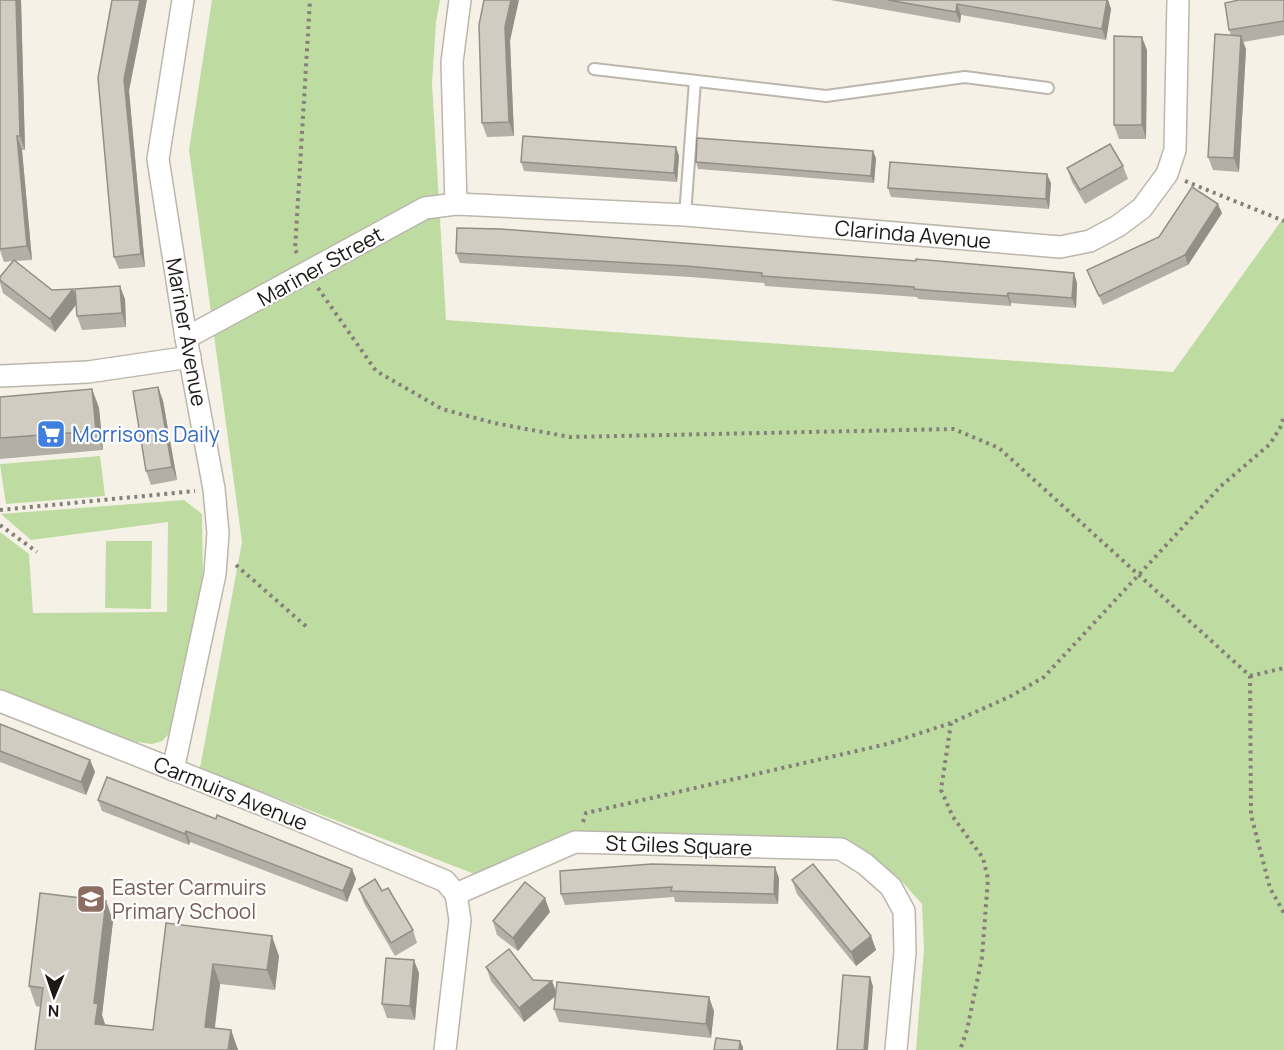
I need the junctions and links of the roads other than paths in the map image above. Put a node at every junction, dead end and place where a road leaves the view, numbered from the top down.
1 (183, 0) edge
2 (460, 0) edge
3 (1178, 0) edge
4 (594, 69) dead end
5 (695, 81) junction
6 (1048, 88) dead end
7 (456, 204) junction
8 (685, 215) junction
9 (188, 348) junction
10 (0, 376) edge
11 (0, 701) edge
12 (173, 770) junction
13 (456, 894) junction
14 (445, 1050) edge
15 (896, 1050) edge

1 - 9 street, Mariner Avenue
2 - 7 street
3 - 8 street, Clarinda Avenue
4 - 5 lane
5 - 6 lane
5 - 8 lane
7 - 8 street, Clarinda Avenue
7 - 9 street, Mariner Street
9 - 10 street, Mariner Street
9 - 12 street, Mariner Avenue
11 - 12 street, Carmuirs Avenue
12 - 13 street, Carmuirs Avenue
13 - 14 street
13 - 15 street, St Giles Square

